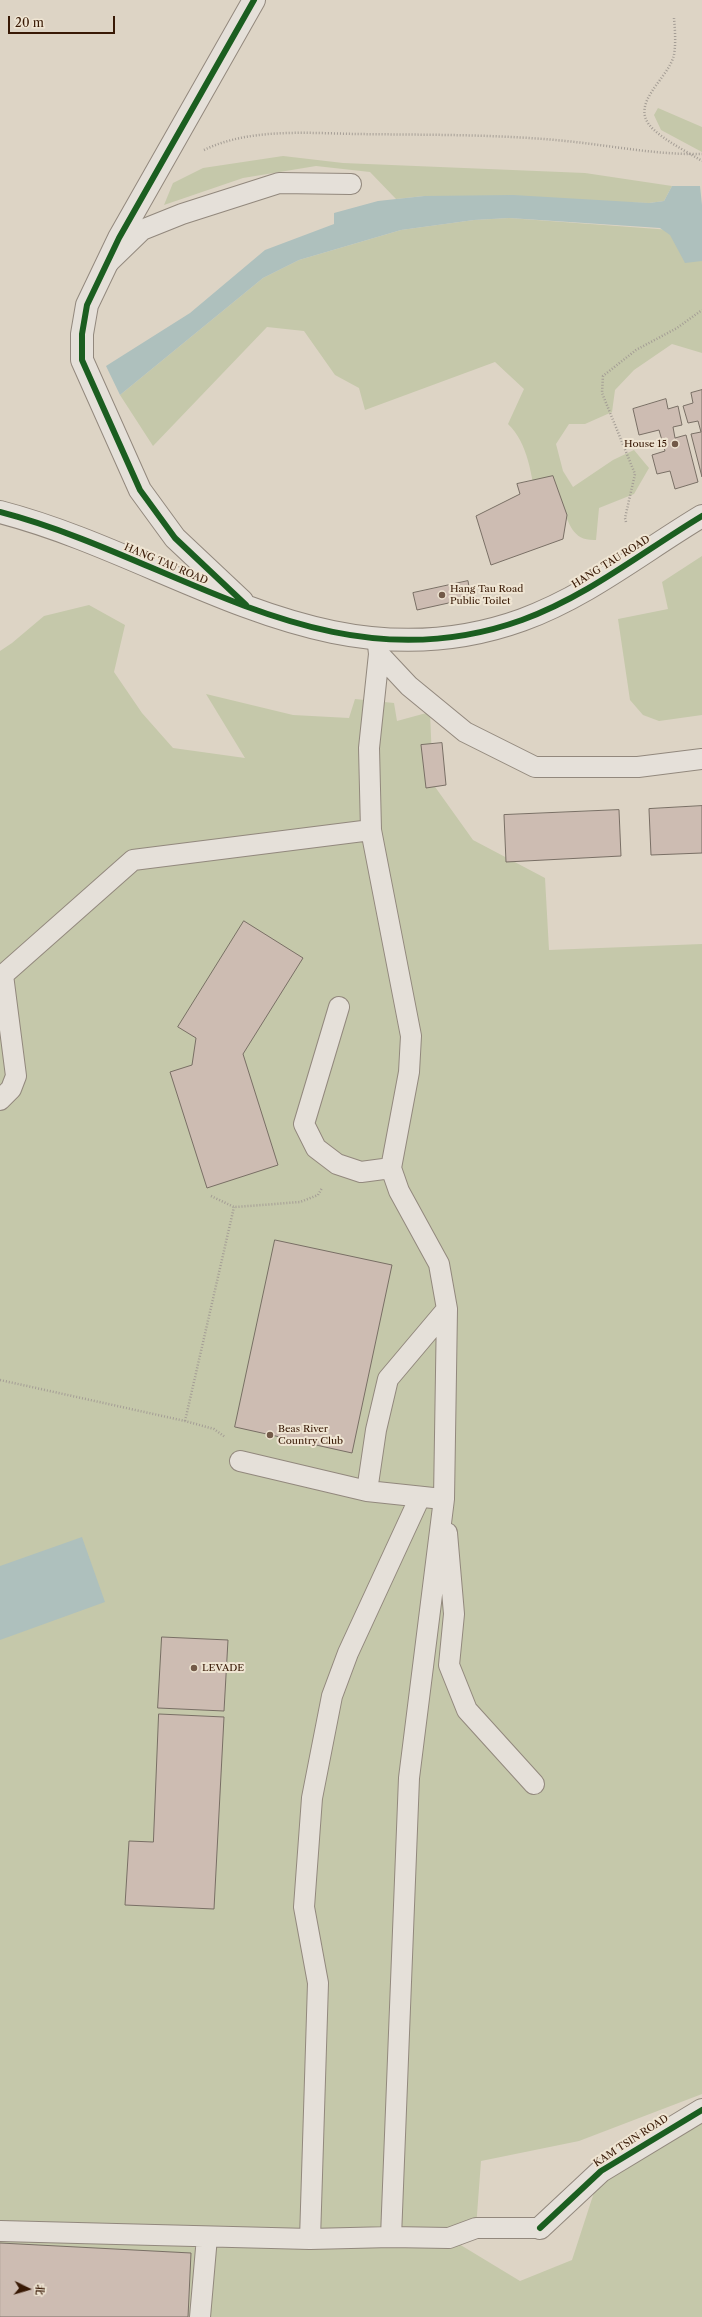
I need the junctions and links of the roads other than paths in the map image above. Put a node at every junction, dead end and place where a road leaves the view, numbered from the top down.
1 (254, 0) edge
2 (350, 184) dead end
3 (106, 265) junction
4 (0, 512) edge
5 (702, 516) edge
6 (248, 608) junction
7 (378, 646) junction
8 (702, 759) edge
9 (371, 830) junction
10 (2, 977) edge
11 (339, 1007) dead end
12 (0, 1100) edge
13 (391, 1168) junction
14 (447, 1309) junction
15 (240, 1461) road end
16 (367, 1491) junction
17 (420, 1497) junction
18 (444, 1499) junction
19 (534, 1784) dead end
20 (702, 2110) edge
21 (540, 2228) joint
22 (0, 2231) edge
23 (207, 2237) junction
24 (391, 2237) junction
25 (310, 2239) junction
26 (200, 2317) edge

1 - 3 street
2 - 3 lane
3 - 6 street
4 - 6 street, HANG TAU ROAD
5 - 7 street, HANG TAU ROAD
6 - 7 street, HANG TAU ROAD
7 - 8 lane
7 - 9 lane
9 - 10 lane
9 - 13 lane
10 - 12 lane
11 - 13 lane
13 - 14 lane
14 - 16 lane
14 - 18 lane
15 - 16 lane
16 - 17 lane
17 - 18 lane
17 - 25 lane
18 - 19 lane
18 - 24 lane
20 - 21 street, KAM TSIN ROAD
21 - 24 lane
22 - 23 lane
23 - 25 lane
23 - 26 lane
24 - 25 lane

